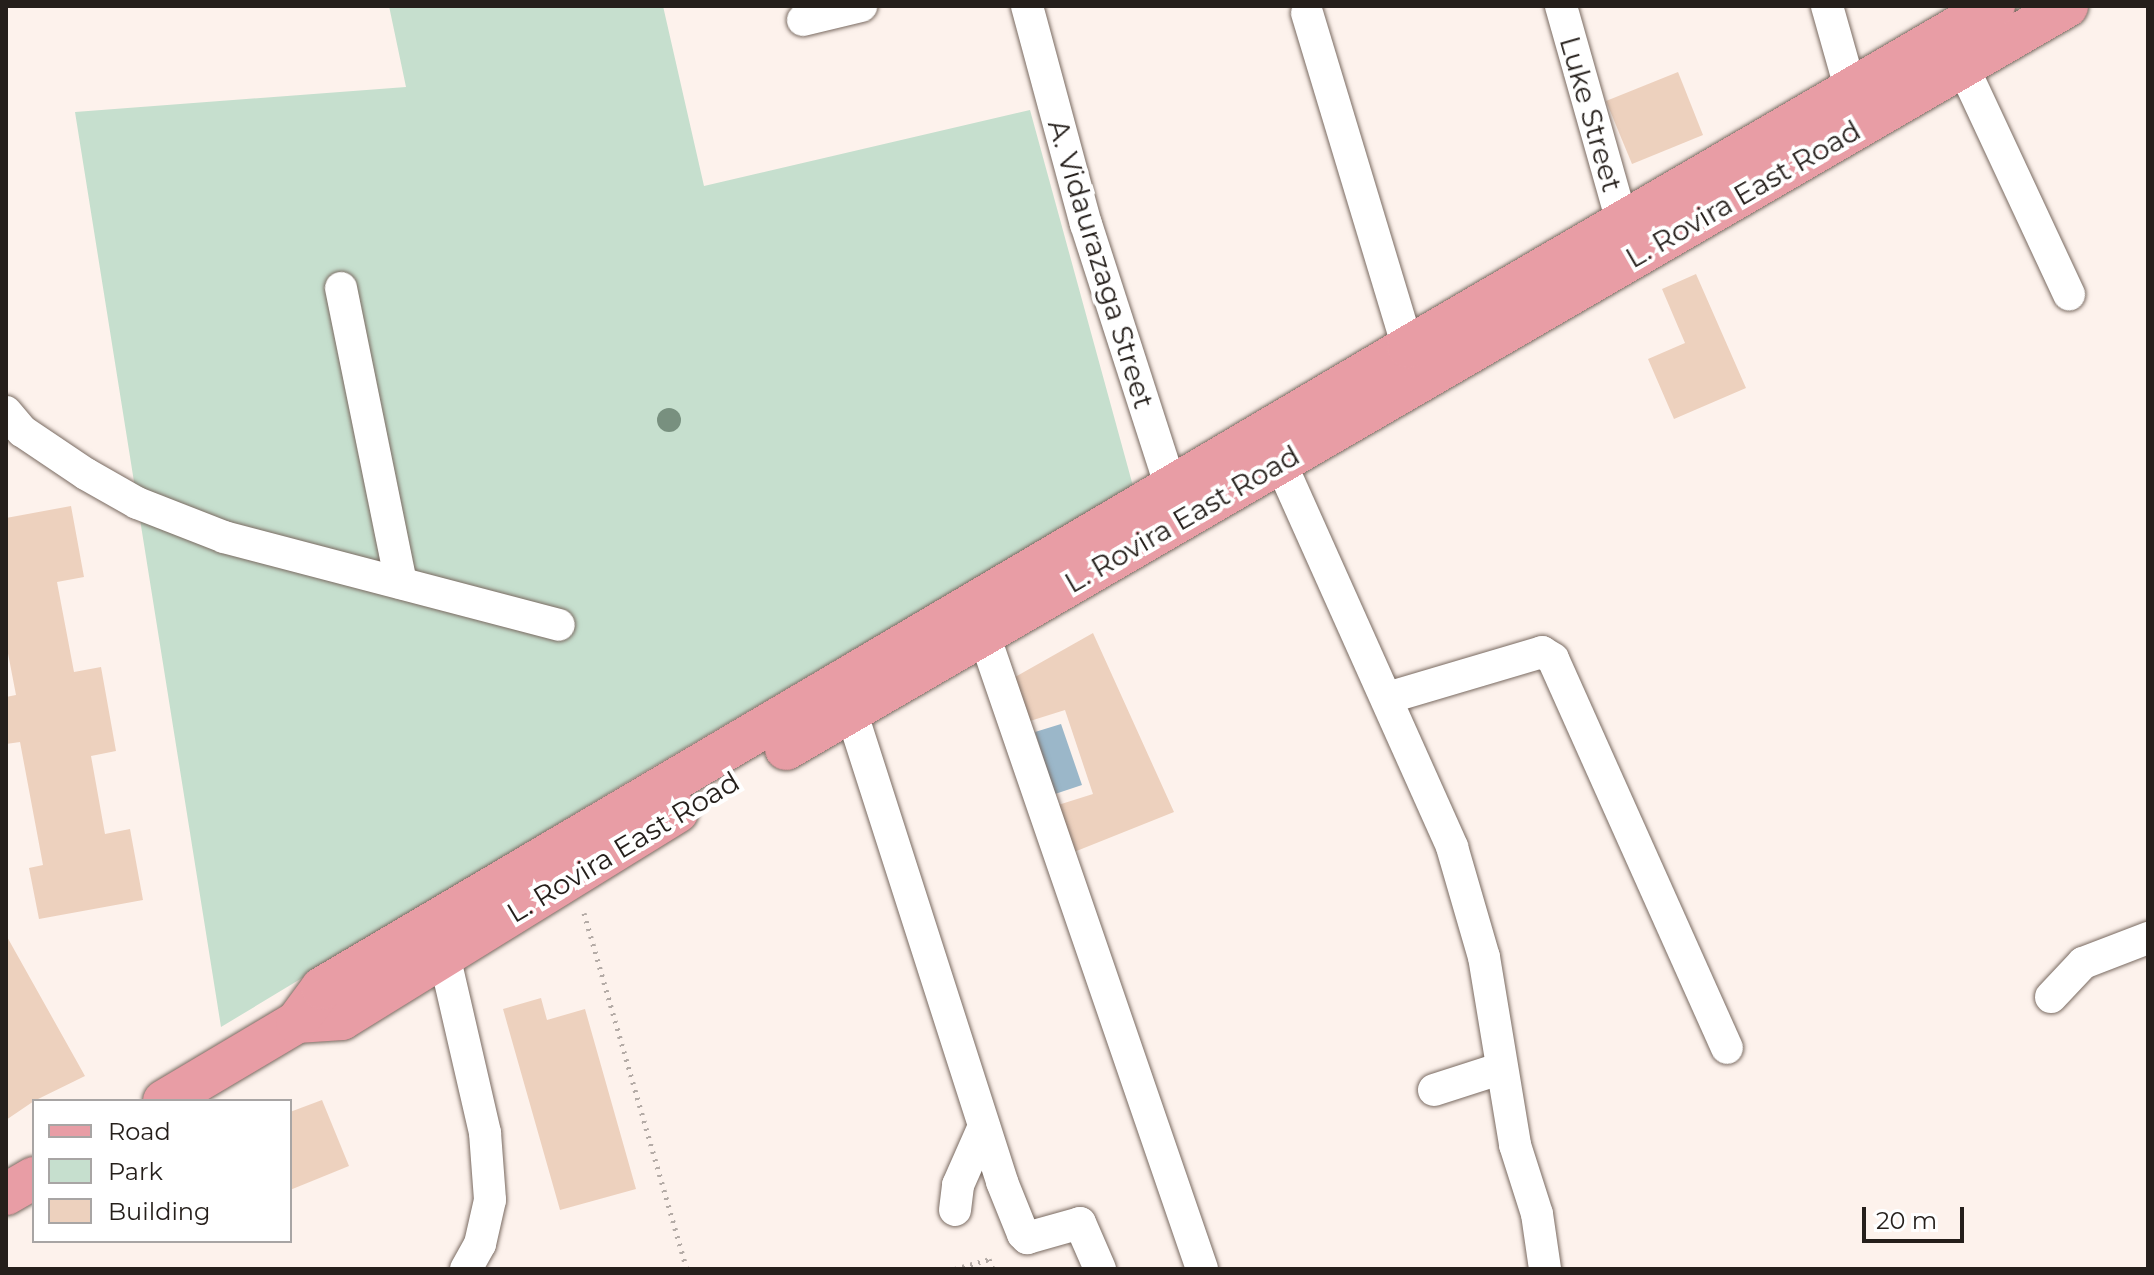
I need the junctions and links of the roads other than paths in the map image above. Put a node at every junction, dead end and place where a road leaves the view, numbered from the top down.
1 (861, 6) edge
2 (1027, 6) edge
3 (1561, 6) edge
4 (1827, 6) edge
5 (1994, 6) edge
6 (2067, 6) edge
7 (1307, 13) dead end
8 (803, 20) dead end
9 (1963, 67) junction
10 (1908, 78) junction
11 (1851, 91) junction
12 (1622, 221) junction
13 (341, 288) dead end
14 (1539, 293) junction
15 (2069, 294) dead end
16 (1408, 347) junction
17 (6, 412) edge
18 (1280, 462) junction
19 (1177, 504) junction
20 (401, 583) junction
21 (559, 625) dead end
22 (984, 635) junction
23 (1387, 698) junction
24 (851, 711) junction
25 (2148, 938) edge
26 (444, 955) junction
27 (2051, 997) dead end
28 (297, 1022) junction
29 (1727, 1048) dead end
30 (1502, 1068) junction
31 (1434, 1090) dead end
32 (167, 1099) edge
33 (984, 1126) junction
34 (32, 1179) edge
35 (6, 1194) edge
36 (955, 1210) dead end
37 (466, 1269) edge
38 (1100, 1269) edge
39 (1202, 1269) edge
40 (1545, 1269) edge

1 - 8 street
2 - 19 street, A. Vidaurazaga Street
3 - 12 street, Luke Street
4 - 11 street
5 - 10 main road, L. Rovira East Road
6 - 9 main road, L. Rovira East Road
7 - 16 street
9 - 10 main road, L. Rovira East Road
9 - 15 street
10 - 11 main road, L. Rovira East Road
10 - 14 main road, L. Rovira East Road
11 - 12 main road, L. Rovira East Road
12 - 14 main road, L. Rovira East Road
13 - 20 street
14 - 16 main road, L. Rovira East Road
14 - 18 main road, L. Rovira East Road
16 - 19 main road, L. Rovira East Road
17 - 20 street
18 - 19 main road, L. Rovira East Road
18 - 23 street
19 - 22 main road, L. Rovira East Road
19 - 28 main road, L. Rovira East Road
20 - 21 street
22 - 24 main road, L. Rovira East Road
22 - 39 street
23 - 29 street
23 - 30 street
24 - 26 main road, L. Rovira East Road
24 - 33 street
25 - 27 street
26 - 28 main road, L. Rovira East Road
26 - 37 street
28 - 32 main road, L. Rovira East Road
30 - 31 street
30 - 40 street
33 - 36 street
33 - 38 street
34 - 35 main road

